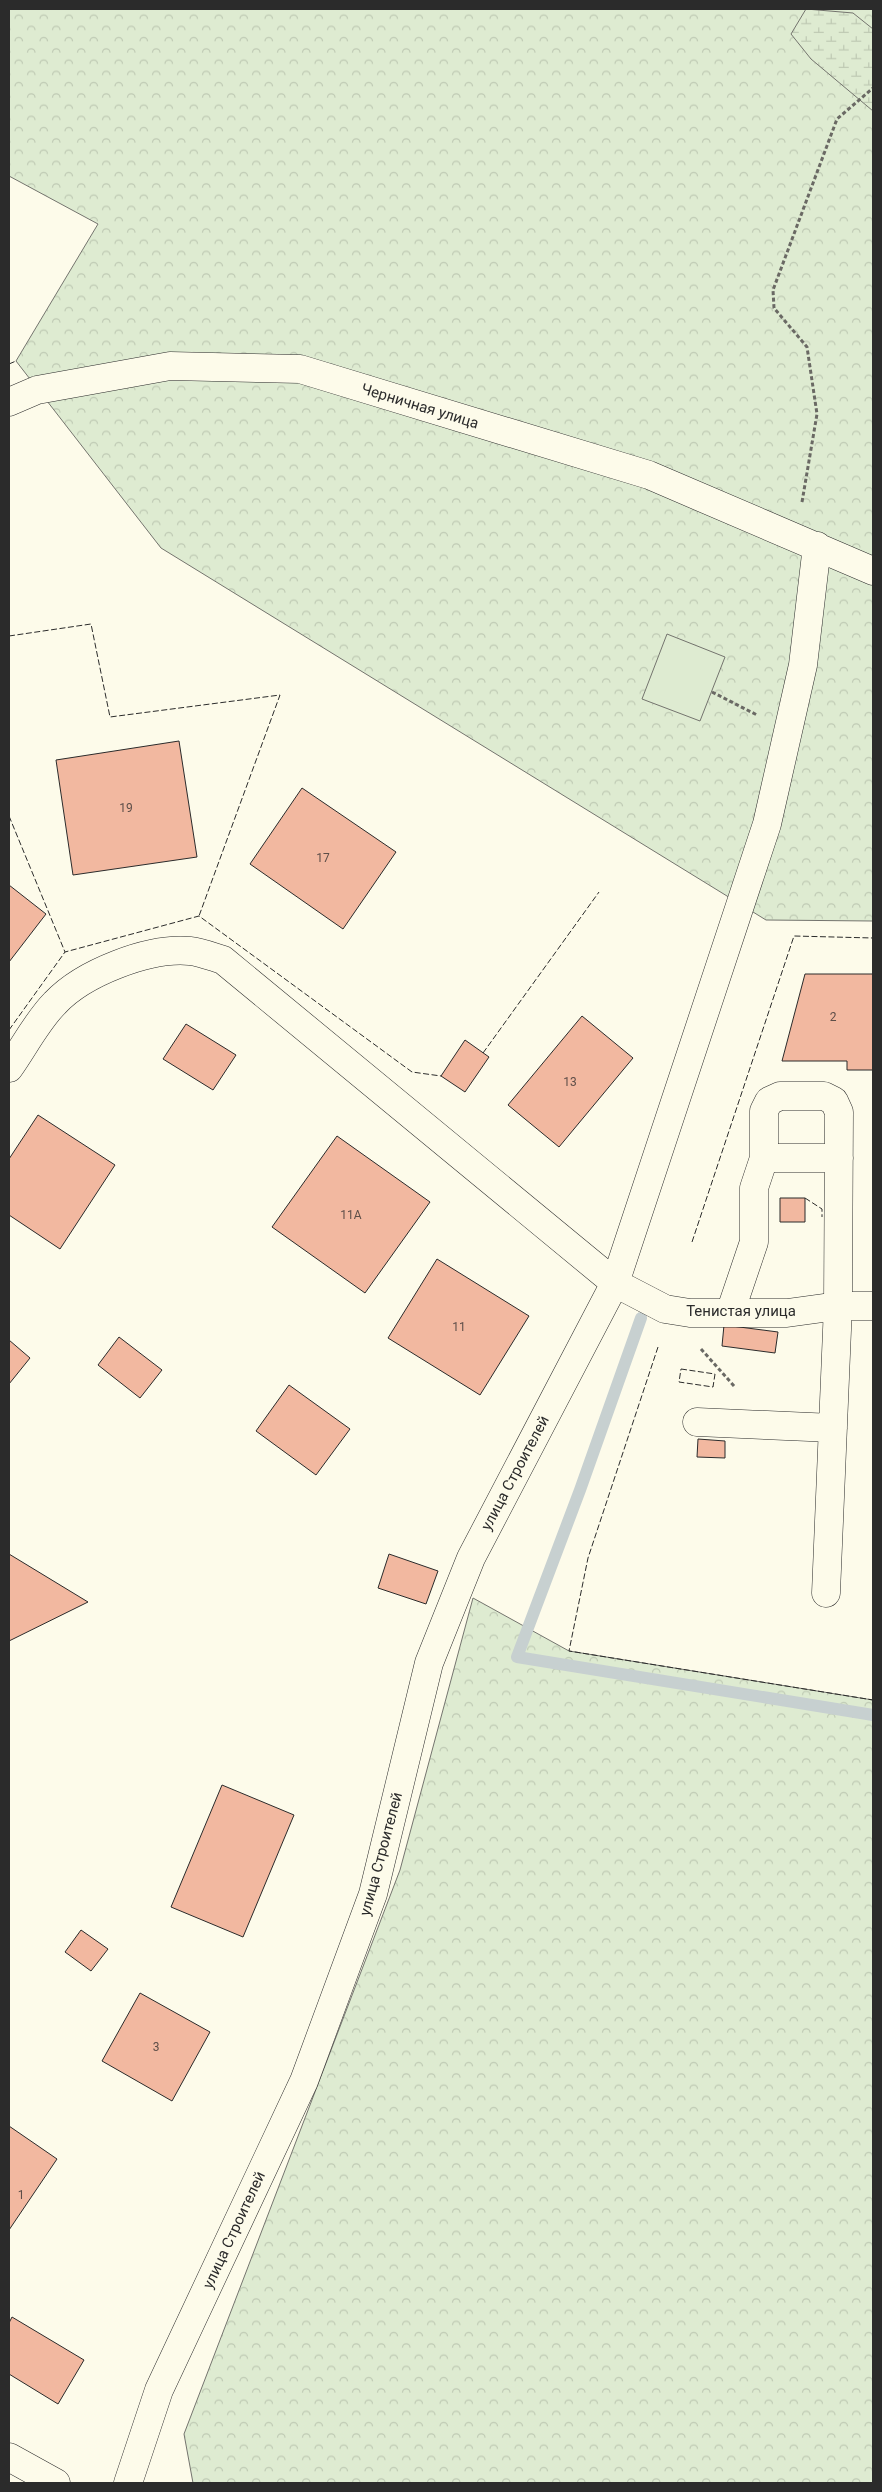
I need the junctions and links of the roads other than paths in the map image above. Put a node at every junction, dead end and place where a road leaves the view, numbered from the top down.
1 (9, 402) edge
2 (817, 546) junction
3 (873, 571) edge
4 (9, 1068) edge
5 (764, 1158) junction
6 (839, 1158) junction
7 (615, 1283) junction
8 (838, 1306) junction
9 (873, 1306) edge
10 (730, 1313) junction
11 (697, 1422) dead end
12 (833, 1428) junction
13 (826, 1593) dead end
14 (9, 2457) edge
15 (56, 2483) edge
16 (128, 2483) edge

1 - 2 street, Черничная улица
2 - 3 street, Черничная улица
2 - 7 street, улица Строителей
4 - 7 street, Тенистая улица
5 - 6 street
5 - 6 street
5 - 10 street
6 - 8 street
7 - 10 street, Тенистая улица
7 - 16 street, улица Строителей
8 - 9 street, Тенистая улица
8 - 10 street, Тенистая улица
8 - 12 street
11 - 12 street
12 - 13 street
14 - 15 street

